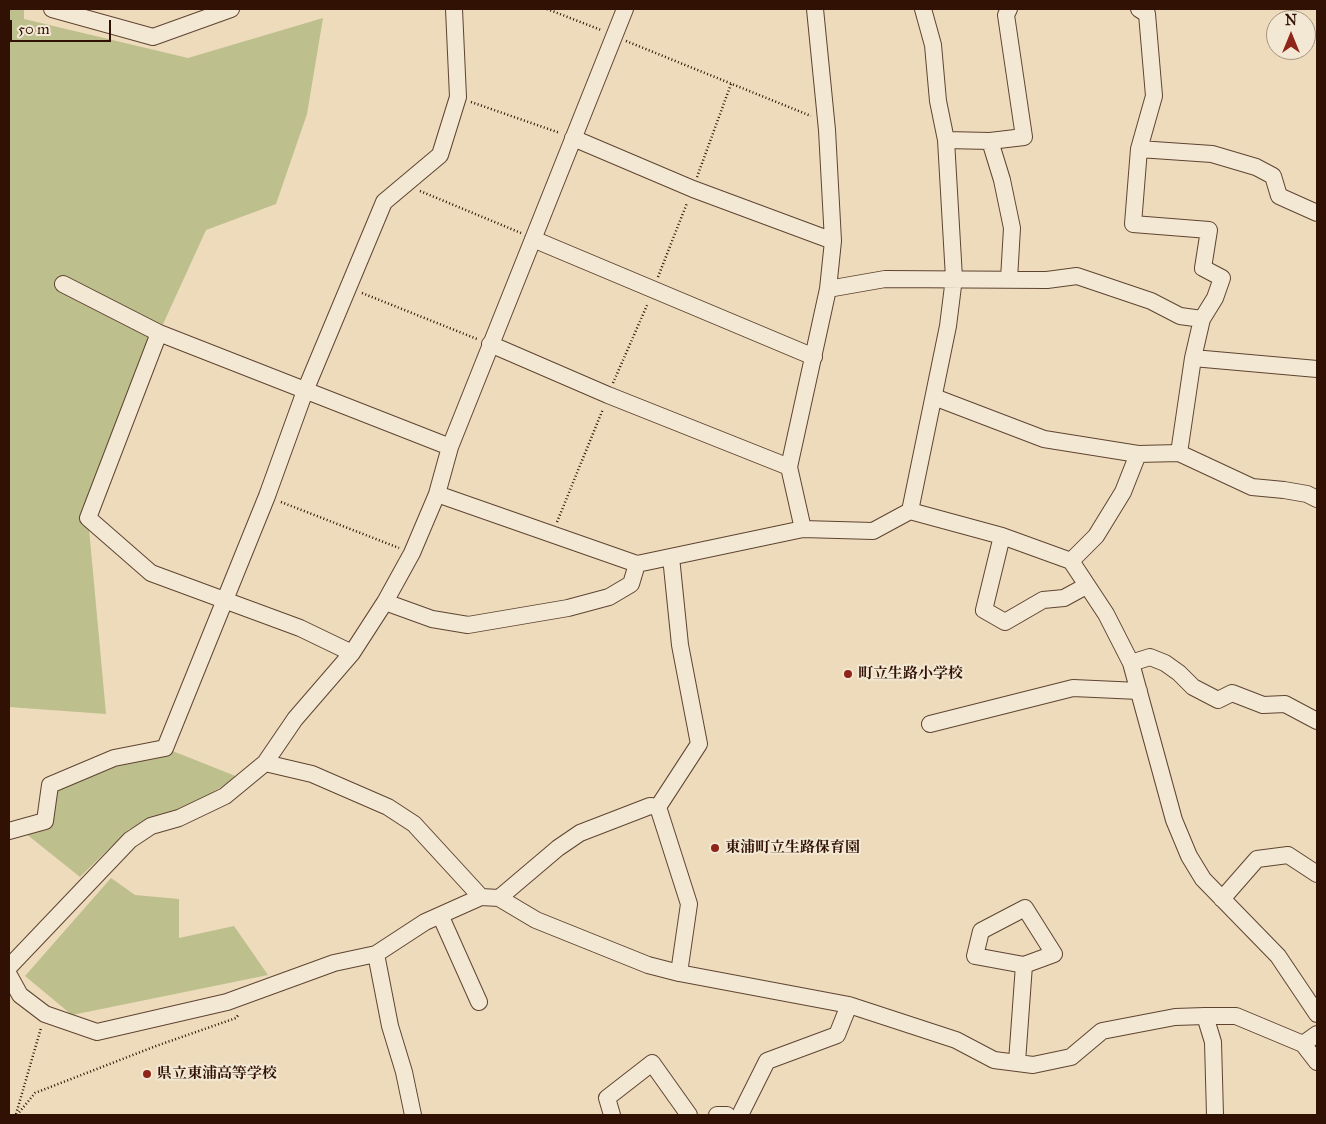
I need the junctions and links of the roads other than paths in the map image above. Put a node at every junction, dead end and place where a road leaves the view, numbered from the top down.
1 (52, 9) edge
2 (231, 9) edge
3 (454, 9) edge
4 (625, 9) edge
5 (815, 9) edge
6 (923, 9) edge
7 (1009, 9) edge
8 (1145, 10) edge
9 (573, 138) junction
10 (946, 140) junction
11 (990, 141) junction
12 (1139, 149) junction
13 (1317, 213) edge
14 (534, 239) junction
15 (833, 241) junction
16 (954, 278) junction
17 (1009, 279) junction
18 (63, 284) dead end
19 (828, 289) junction
20 (1202, 319) junction
21 (159, 333) junction
22 (490, 344) junction
23 (814, 357) junction
24 (1193, 358) junction
25 (1317, 368) edge
26 (305, 391) junction
27 (934, 397) junction
28 (450, 447) junction
29 (1179, 453) junction
30 (1138, 454) junction
31 (789, 467) junction
32 (437, 494) junction
33 (1317, 499) edge
34 (910, 511) junction
35 (803, 529) junction
36 (1002, 536) junction
37 (671, 557) junction
38 (1071, 561) junction
39 (637, 564) junction
40 (1086, 586) junction
41 (225, 600) junction
42 (385, 602) junction
43 (352, 652) junction
44 (1131, 663) junction
45 (1139, 691) junction
46 (1317, 721) edge
47 (930, 724) dead end
48 (265, 763) junction
49 (658, 807) junction
50 (9, 831) edge
51 (1317, 874) edge
52 (481, 897) junction
53 (499, 898) junction
54 (1222, 899) junction
55 (441, 917) junction
56 (376, 954) junction
57 (1024, 965) junction
58 (9, 967) edge
59 (679, 974) junction
60 (9, 976) edge
61 (478, 1002) dead end
62 (849, 1005) junction
63 (1317, 1014) edge
64 (1205, 1016) junction
65 (1317, 1034) edge
66 (1303, 1044) junction
67 (1017, 1062) junction
68 (1317, 1062) edge
69 (413, 1115) edge
70 (612, 1115) edge
71 (689, 1115) edge
72 (717, 1115) edge
73 (726, 1115) edge
74 (740, 1115) edge
75 (1215, 1115) edge

1 - 2 street
3 - 26 street
4 - 9 street
5 - 15 street
6 - 10 street
7 - 11 street
8 - 12 street
9 - 14 street
9 - 15 street
10 - 11 street
10 - 16 street
11 - 17 street
12 - 13 street
12 - 20 street
14 - 22 street
14 - 23 street
15 - 19 street
16 - 17 street
16 - 19 street
16 - 27 street
17 - 20 street
18 - 21 street
19 - 23 street
20 - 24 street
21 - 26 street
21 - 41 street
22 - 28 street
22 - 31 street
23 - 31 street
24 - 25 street
24 - 29 street
26 - 28 street
26 - 41 street
27 - 30 street
27 - 34 street
28 - 32 street
29 - 30 street
29 - 33 street
30 - 38 street
31 - 35 street
32 - 39 street
32 - 42 street
34 - 35 street
34 - 36 street
35 - 37 street
36 - 38 street
36 - 40 street
37 - 39 street
37 - 49 street
38 - 40 street
39 - 42 street
40 - 44 street
41 - 43 street
41 - 50 street
42 - 43 street
43 - 48 street
44 - 45 street
44 - 46 street
45 - 47 street
45 - 54 street
48 - 52 street
48 - 58 street
49 - 53 street
49 - 59 street
51 - 54 street
52 - 53 street
52 - 55 street
53 - 59 street
54 - 63 street
55 - 56 street
55 - 61 street
56 - 60 street
56 - 69 street
57 - 57 street
57 - 67 street
59 - 62 street
62 - 67 street
62 - 74 street
64 - 66 street
64 - 67 street
64 - 75 street
65 - 66 street
66 - 68 street
70 - 71 street
72 - 73 street

